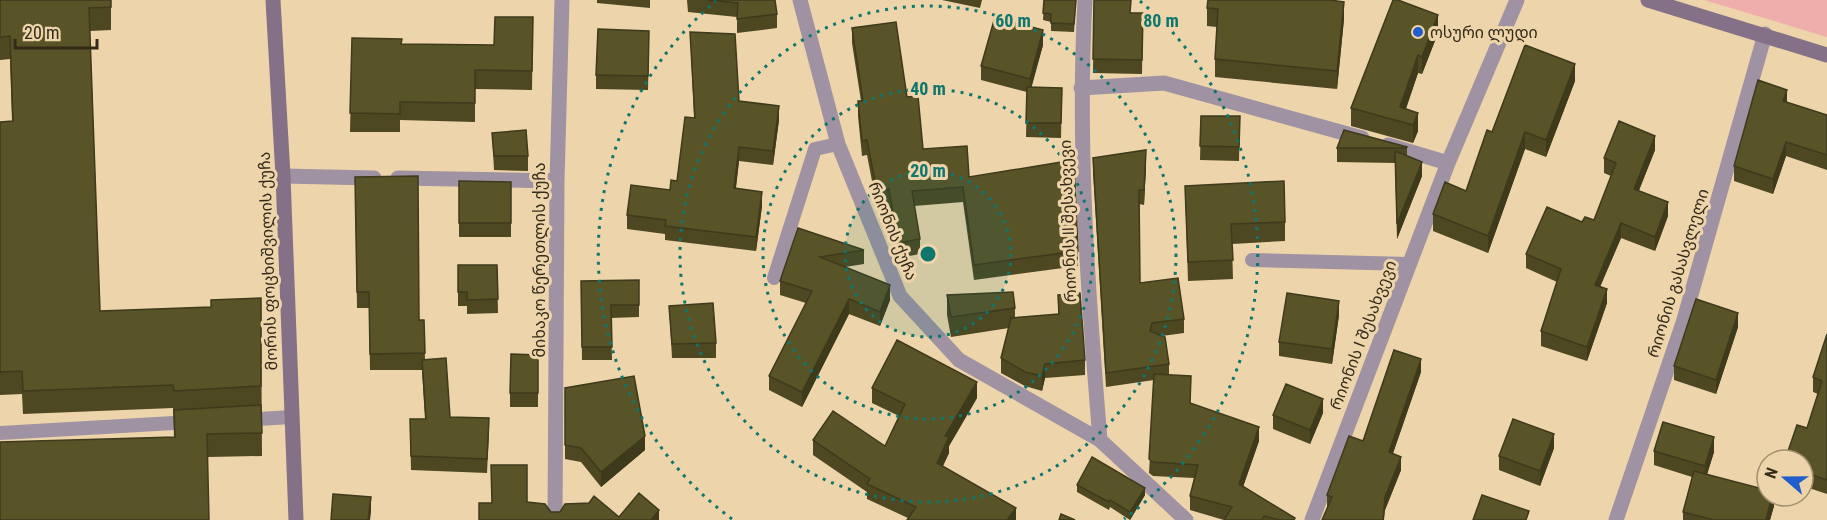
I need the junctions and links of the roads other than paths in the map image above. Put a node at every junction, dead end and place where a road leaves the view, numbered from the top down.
1 (273, 0) edge
2 (562, 0) edge
3 (800, 0) edge
4 (1085, 0) edge
5 (1517, 0) edge
6 (1648, 0) edge
7 (1766, 34) junction
8 (1827, 55) edge
9 (1081, 88) junction
10 (838, 144) junction
11 (1448, 163) junction
12 (283, 176) junction
13 (557, 181) junction
14 (1252, 260) dead end
15 (1409, 264) junction
16 (774, 279) dead end
17 (292, 417) junction
18 (233, 420) edge
19 (210, 422) edge
20 (0, 433) edge
21 (1100, 440) junction
22 (296, 520) edge
23 (555, 520) edge
24 (1186, 520) edge
25 (1312, 520) edge
26 (1616, 520) edge

1 - 12 main road, მორის ფოცხიშვილის ქუჩა
2 - 13 street, მიხაკო წერეთლის ქუჩა
3 - 10 street, რიონის ქუჩა
4 - 9 street, რიონის II შესახვევი
5 - 11 street, რიონის I შესახვევი
6 - 7 main road
7 - 8 main road
7 - 26 street, რიონის გასასვლელი
9 - 11 street
9 - 21 street, რიონის II შესახვევი
10 - 16 lane
10 - 21 street, რიონის ქუჩა
11 - 15 street, რიონის I შესახვევი
12 - 13 street
12 - 17 main road, მორის ფოცხიშვილის ქუჩა
13 - 23 street, მიხაკო წერეთლის ქუჩა
14 - 15 lane
15 - 25 street, რიონის I შესახვევი
17 - 18 lane
17 - 22 main road, მორის ფოცხიშვილის ქუჩა
19 - 20 lane
21 - 24 street, რიონის ქუჩა

